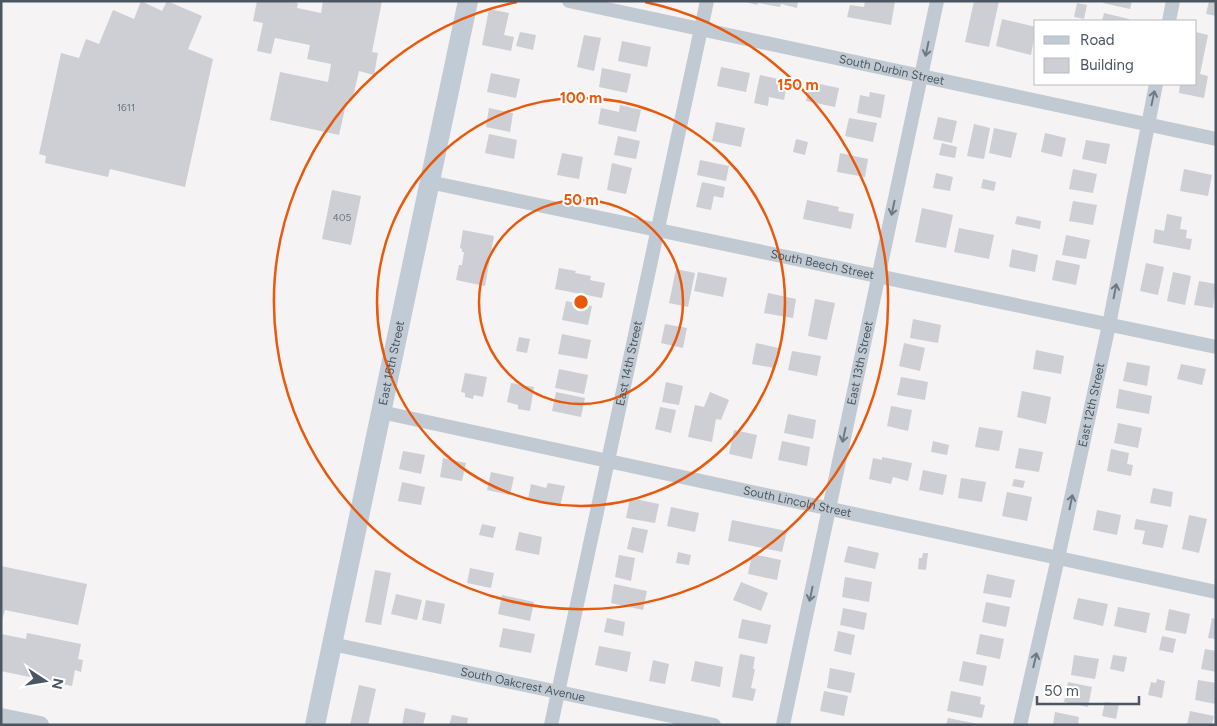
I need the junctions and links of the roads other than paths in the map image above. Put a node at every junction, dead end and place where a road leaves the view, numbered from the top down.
1 (468, 1) edge
2 (569, 1) edge
3 (707, 1) edge
4 (938, 1) edge
5 (1173, 1) edge
6 (1169, 20) edge
7 (700, 30) junction
8 (922, 75) junction
9 (1156, 85) edge
10 (1147, 124) junction
11 (1216, 139) edge
12 (429, 182) junction
13 (658, 230) junction
14 (878, 276) junction
15 (1109, 325) junction
16 (1216, 347) edge
17 (381, 412) junction
18 (608, 461) junction
19 (829, 509) junction
20 (1058, 558) junction
21 (1216, 592) edge
22 (332, 644) junction
23 (558, 692) junction
24 (1, 716) edge
25 (40, 725) edge
26 (314, 725) edge
27 (551, 725) edge
28 (714, 725) edge
29 (783, 725) edge
30 (1020, 725) edge

1 - 12 main road, East 15th Street
2 - 7 street, South Durbin Street
3 - 7 street, East 14th Street
4 -> 8 street, East 13th Street
5 - 6 street
7 - 8 street, South Durbin Street
7 - 13 street, East 14th Street
8 - 10 street, South Durbin Street
8 -> 14 street, East 13th Street
10 -> 9 street, East 12th Street
10 - 11 street, South Durbin Street
15 -> 10 street, East 12th Street
12 - 13 street, South Beech Street
12 - 17 main road, East 15th Street
13 - 14 street, South Beech Street
13 - 18 street, East 14th Street
14 - 15 street, South Beech Street
14 -> 19 street, East 13th Street
15 - 16 street, South Beech Street
20 -> 15 street, East 12th Street
17 - 18 street, South Lincoln Street
17 - 22 main road, East 15th Street
18 - 19 street, South Lincoln Street
18 - 23 street, East 14th Street
19 - 20 street, South Lincoln Street
19 -> 29 street, East 13th Street
20 - 21 street, South Lincoln Street
30 -> 20 street, East 12th Street
22 - 23 street, South Oakcrest Avenue
22 - 26 main road, East 15th Street
23 - 27 street, East 14th Street
23 - 28 street, South Oakcrest Avenue
24 - 25 street

